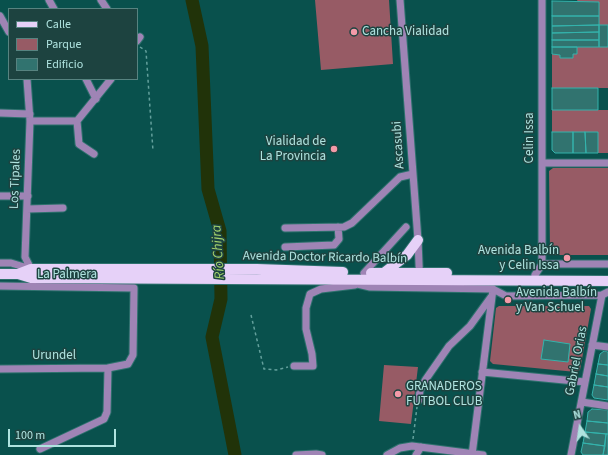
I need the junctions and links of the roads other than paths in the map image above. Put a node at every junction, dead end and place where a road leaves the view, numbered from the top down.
1 (400, 0) edge
2 (542, 0) edge
3 (0, 16) edge
4 (8, 30) edge
5 (27, 80) edge
6 (86, 80) edge
7 (110, 80) edge
8 (96, 99) junction
9 (0, 113) edge
10 (30, 117) junction
11 (77, 121) junction
12 (94, 154) dead end
13 (542, 163) junction
14 (608, 163) edge
15 (413, 174) junction
16 (0, 196) edge
17 (28, 196) junction
18 (63, 208) dead end
19 (27, 209) junction
20 (406, 226) dead end
21 (338, 227) junction
22 (285, 228) dead end
23 (418, 240) junction
24 (285, 247) dead end
25 (0, 263) edge
26 (542, 264) junction
27 (608, 264) edge
28 (385, 272) junction
29 (31, 273) junction
30 (364, 273) junction
31 (0, 274) edge
32 (257, 274) junction
33 (535, 275) junction
34 (608, 275) edge
35 (135, 278) junction
36 (342, 279) junction
37 (420, 280) junction
38 (608, 281) edge
39 (357, 285) junction
40 (0, 286) edge
41 (493, 292) junction
42 (605, 294) edge
43 (592, 345) junction
44 (608, 347) edge
45 (294, 366) road end
46 (0, 368) edge
47 (108, 368) junction
48 (482, 372) junction
49 (585, 382) junction
50 (418, 400) road end
51 (582, 402) junction
52 (608, 406) edge
53 (421, 447) junction
54 (40, 449) dead end
55 (472, 454) edge
56 (296, 455) edge
57 (322, 455) edge
58 (387, 455) edge
59 (416, 455) edge
60 (483, 455) edge
61 (571, 455) edge

1 - 15 street, Ascasubi
2 - 13 street, Celin Issa
3 - 4 street
5 - 10 street, Los Tipales
6 - 8 street
7 - 8 street
8 - 11 street
9 - 10 street
10 - 11 street
10 - 17 street, Los Tipales
11 - 12 street
13 - 14 street
13 - 26 street, Celin Issa
15 - 21 street
15 - 23 street, Ascasubi
16 - 17 street
17 - 19 street, Los Tipales
18 - 19 street
19 - 29 street, Los Tipales
20 - 30 street
21 - 22 street
21 - 24 street
23 - 28 main road
23 - 37 street, Ascasubi
25 - 29 street
26 - 27 street
26 - 33 street
28 - 30 main road, Avenida Doctor Ricardo Balbín
28 - 37 main road, Avenida Doctor Ricardo Balbín
29 - 31 main road, Avenida Doctor Ricardo Balbín
29 - 35 main road, Avenida Doctor Ricardo Balbín
30 - 32 main road, Avenida Doctor Ricardo Balbín
32 - 35 main road, Avenida Doctor Ricardo Balbín
32 - 36 main road, Avenida Doctor Ricardo Balbín
33 - 34 main road, Avenida Doctor Ricardo Balbín
33 - 37 main road, Avenida Doctor Ricardo Balbín
35 - 40 street, La Palmera
35 - 47 street, Urundel
36 - 37 main road, Avenida Doctor Ricardo Balbín
36 - 39 street
37 - 38 main road, Avenida Doctor Ricardo Balbín
37 - 39 street
37 - 41 street
39 - 45 street
41 - 42 street
41 - 48 street
41 - 50 street
42 - 43 street, Gabriel Orias
43 - 44 street
43 - 49 street, Gabriel Orias
46 - 47 street, Urundel
47 - 54 street
48 - 49 street
48 - 55 street
49 - 51 street, Gabriel Orias
51 - 52 street
51 - 61 street, Gabriel Orias
53 - 55 street
53 - 58 street
53 - 59 street
55 - 60 street
56 - 57 street

